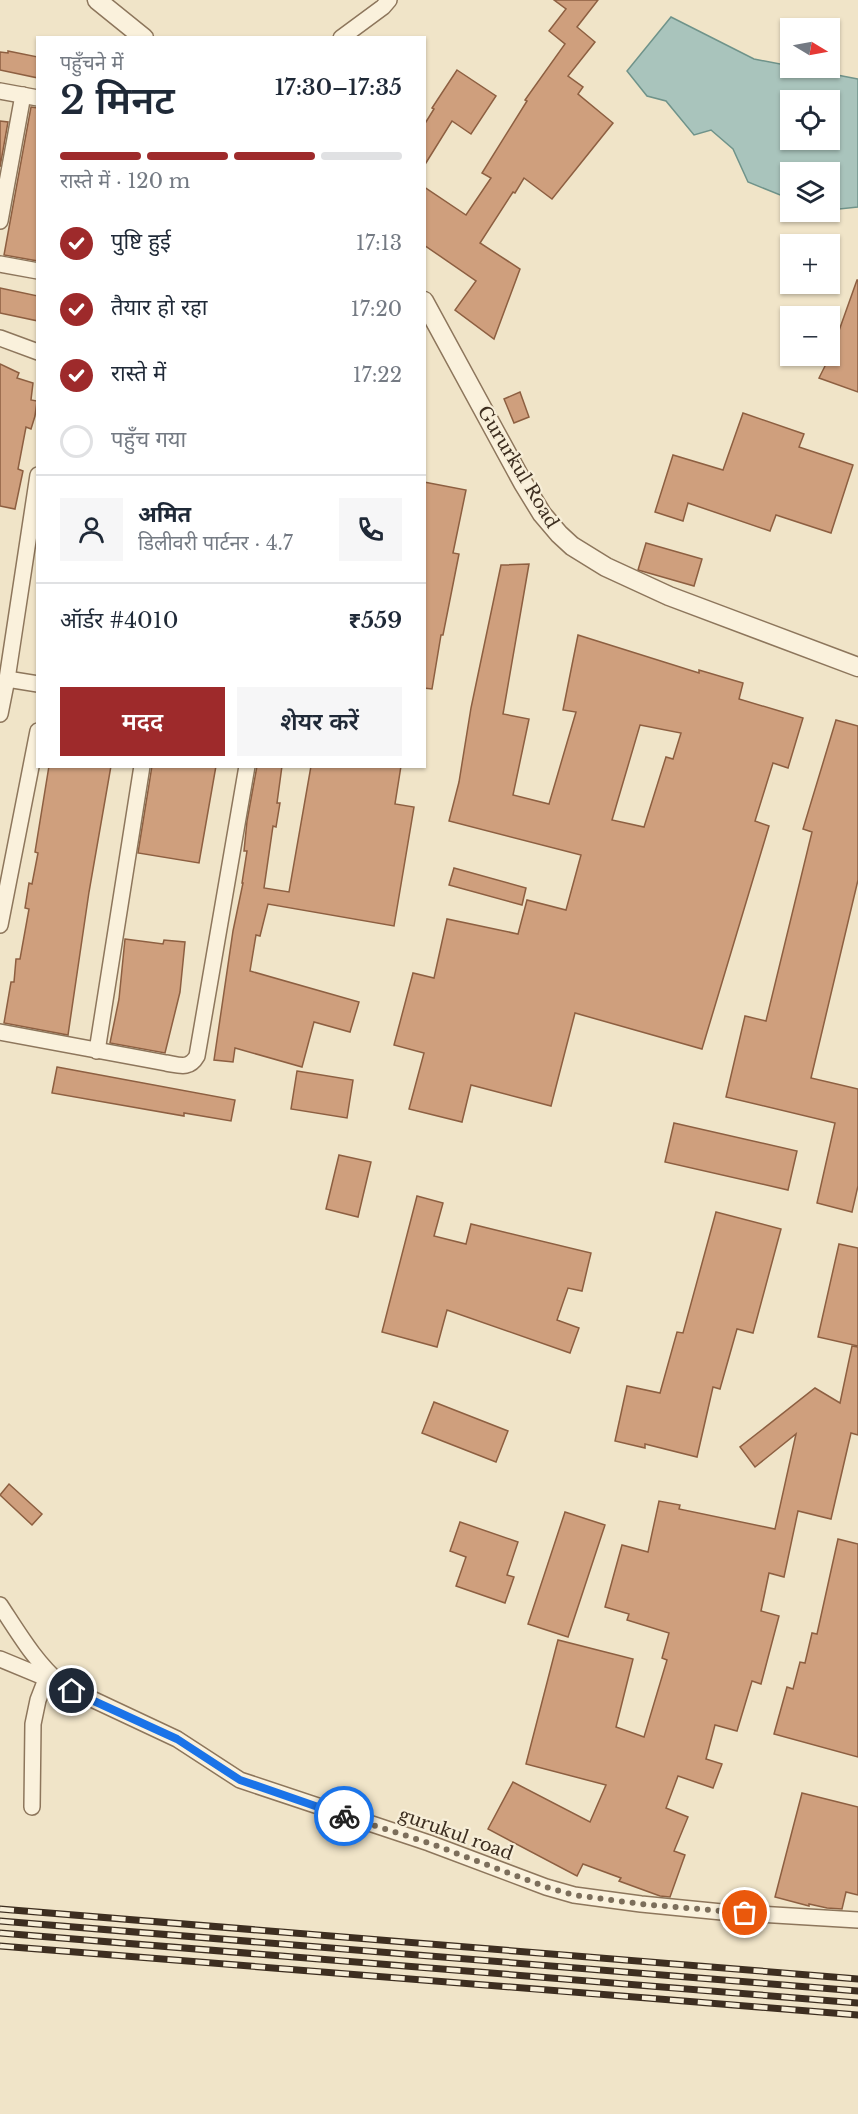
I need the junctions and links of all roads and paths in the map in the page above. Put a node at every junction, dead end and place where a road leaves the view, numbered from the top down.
1 (97, 0) edge
2 (389, 0) edge
3 (142, 36) edge
4 (344, 36) edge
5 (0, 91) edge
6 (30, 96) edge
7 (2, 192) edge
8 (0, 221) edge
9 (0, 264) edge
10 (36, 271) edge
11 (426, 305) edge
12 (0, 338) edge
13 (36, 351) edge
14 (36, 488) edge
15 (858, 667) edge
16 (7, 679) junction
17 (36, 684) edge
18 (0, 714) edge
19 (36, 741) edge
20 (142, 768) edge
21 (247, 768) edge
22 (0, 925) edge
23 (0, 1032) edge
24 (97, 1051) junction
25 (0, 1605) edge
26 (0, 1659) edge
27 (47, 1676) junction
28 (32, 1807) dead end
29 (858, 1920) edge

1 - 3 street
2 - 4 street
5 - 6 street
6 - 7 street
7 - 8 street
9 - 10 street
11 - 15 street, Gururkul Road
12 - 13 street
14 - 16 street
16 - 17 street
16 - 18 street
19 - 22 street
20 - 24 street
21 - 24 street
23 - 24 street
25 - 27 street, gurukul road
26 - 27 street
27 - 28 street
27 - 29 street, gurukul road

